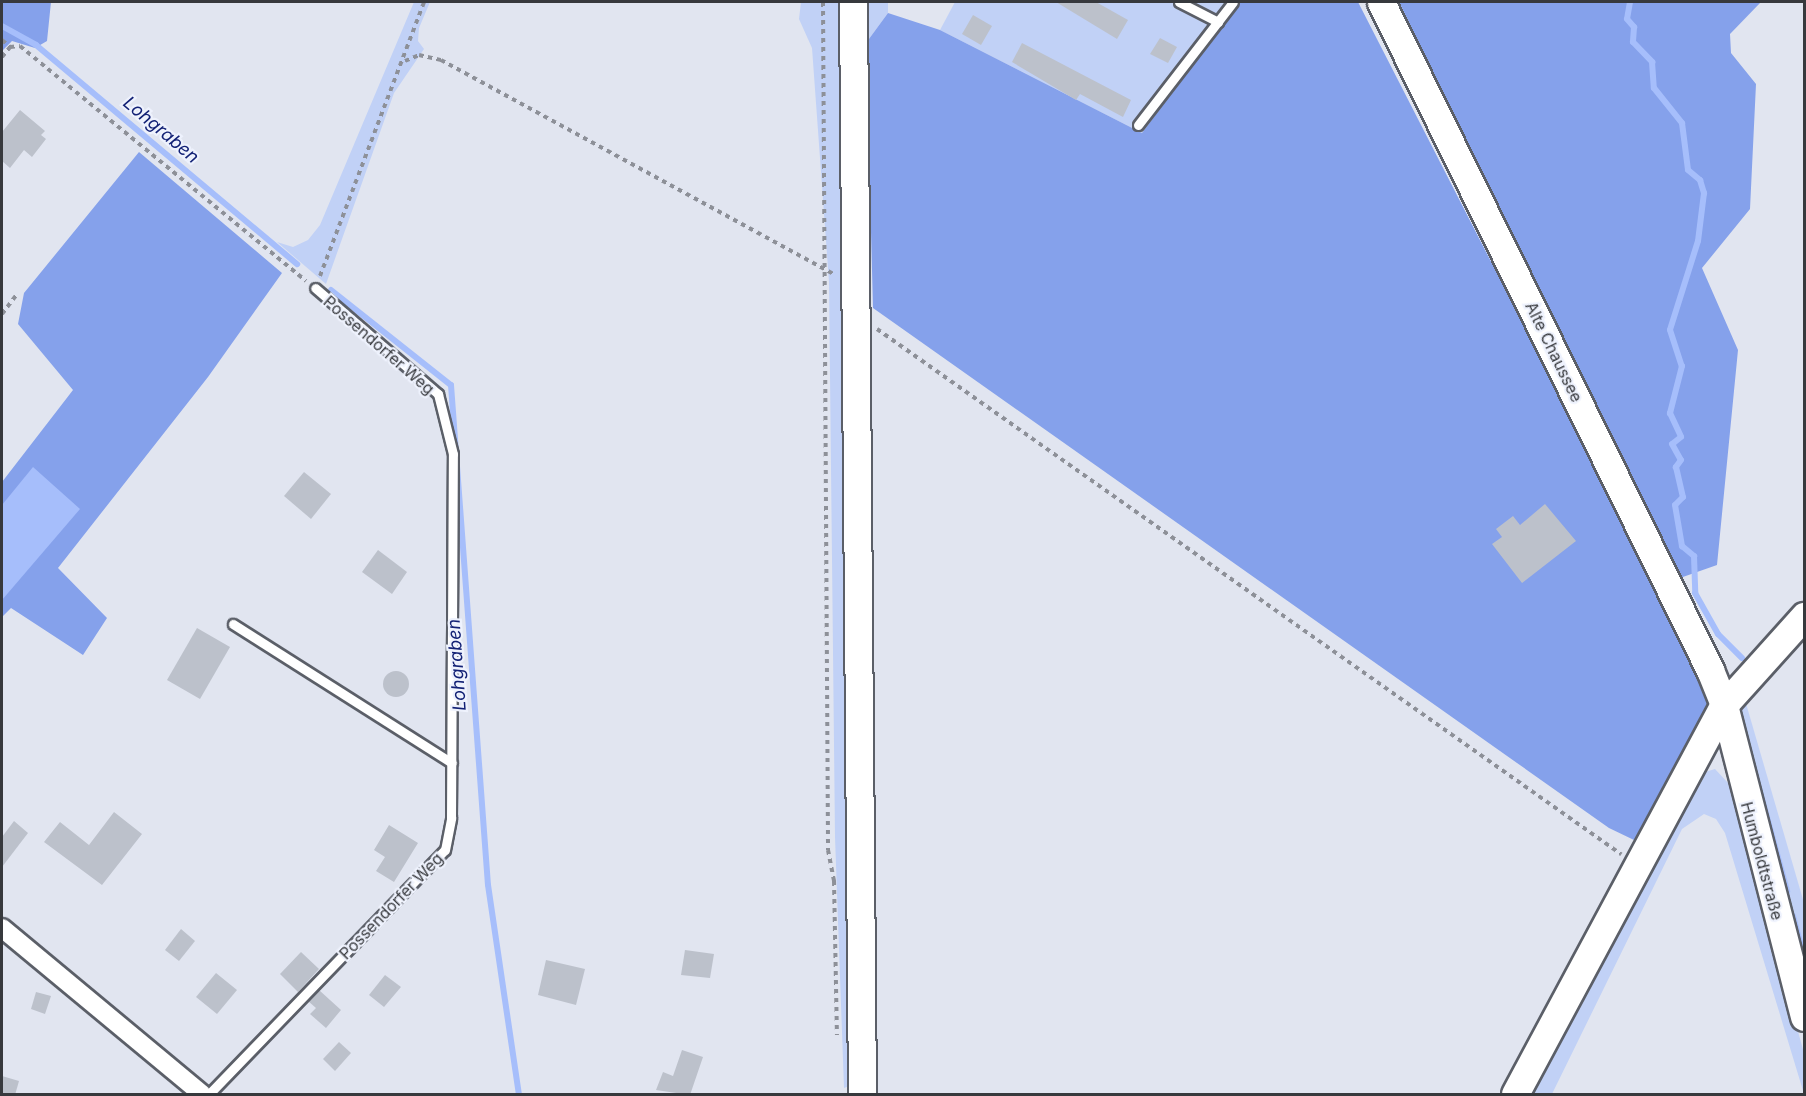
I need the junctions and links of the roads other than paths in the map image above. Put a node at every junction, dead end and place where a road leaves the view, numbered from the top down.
1 (853, 2) edge
2 (1179, 2) edge
3 (1233, 2) edge
4 (1381, 2) edge
5 (1218, 22) junction
6 (1138, 124) dead end
7 (315, 288) road end
8 (1804, 616) edge
9 (233, 624) dead end
10 (1724, 705) junction
11 (453, 763) junction
12 (2, 928) edge
13 (1804, 1017) edge
14 (202, 1095) edge
15 (209, 1095) edge
16 (862, 1095) edge
17 (1515, 1095) edge

1 - 16 street
2 - 5 lane
3 - 5 lane
4 - 10 street, Alte Chaussee
5 - 6 lane
7 - 11 lane, Possendorfer Weg
8 - 10 street
9 - 11 lane
10 - 13 street, Humboldtstraße
10 - 17 street
11 - 15 lane, Possendorfer Weg
12 - 14 street

